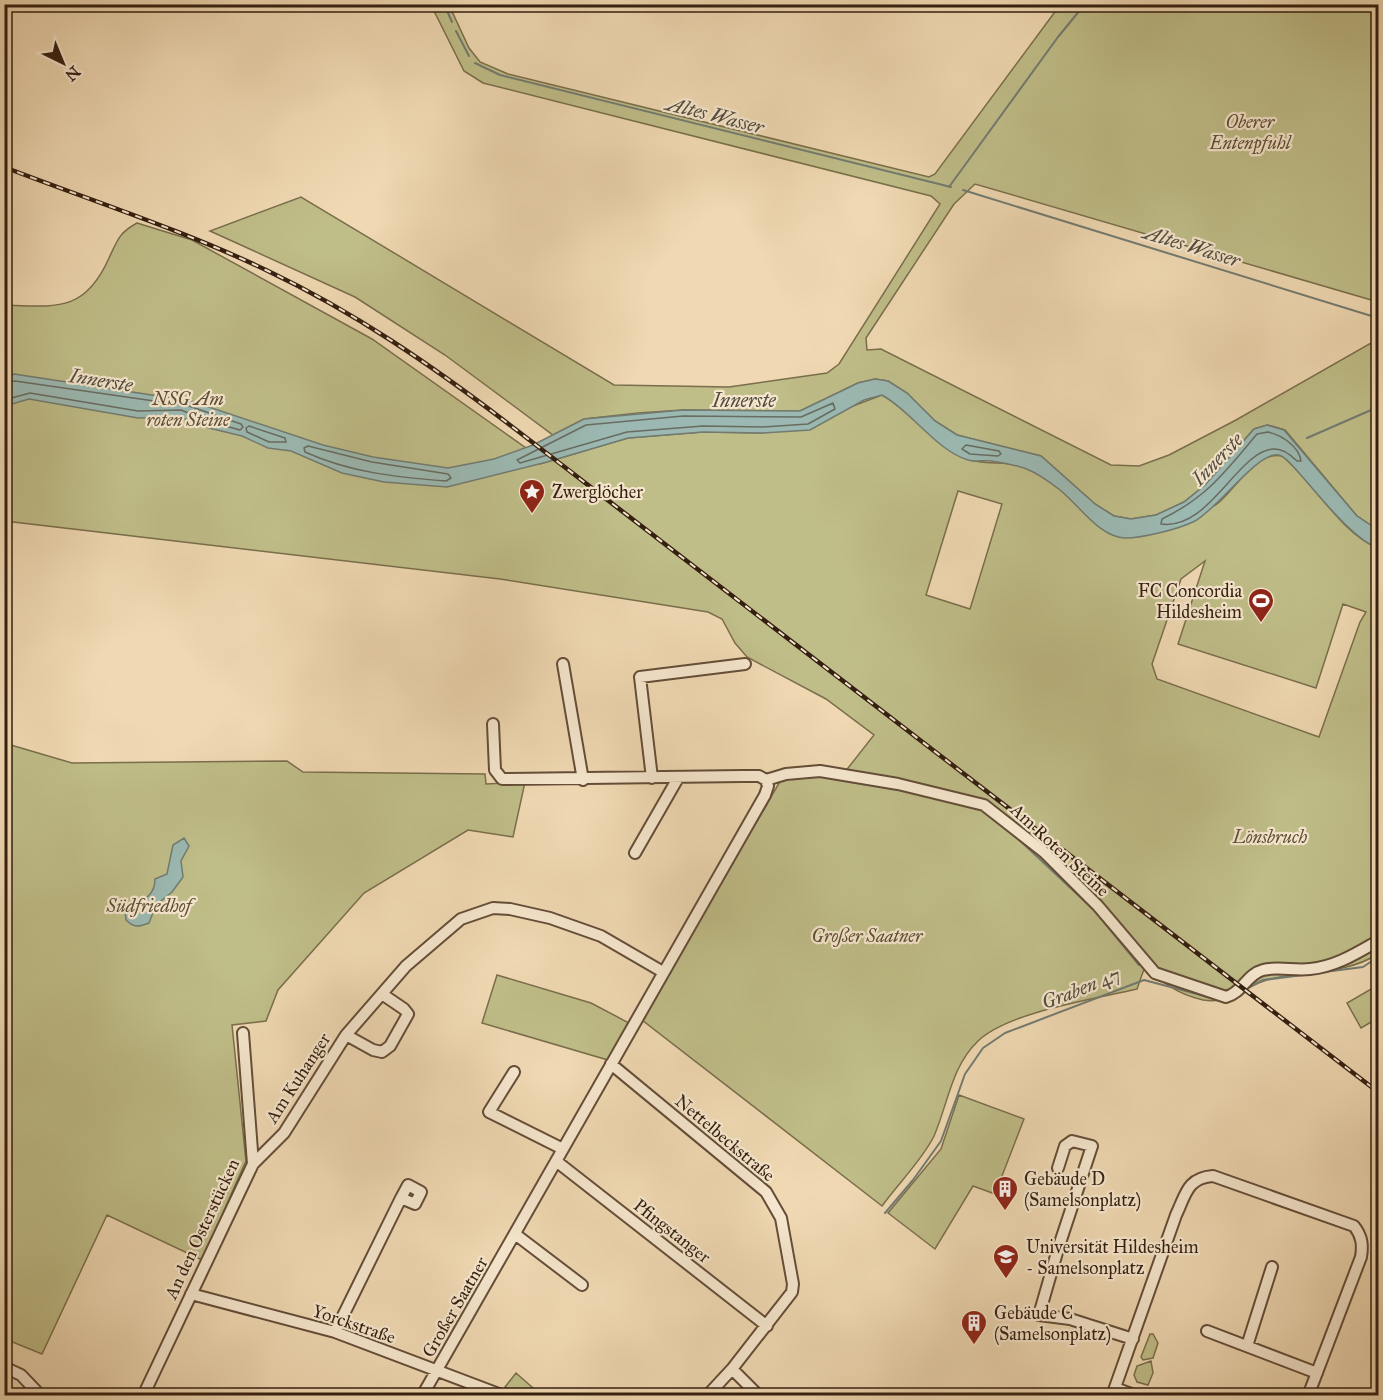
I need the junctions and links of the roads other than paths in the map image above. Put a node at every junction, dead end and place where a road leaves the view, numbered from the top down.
1 (563, 664) dead end
2 (745, 664) dead end
3 (494, 724) dead end
4 (652, 778) junction
5 (678, 778) junction
6 (583, 780) junction
7 (766, 780) junction
8 (635, 853) dead end
9 (1378, 941) edge
10 (663, 972) junction
11 (382, 994) junction
12 (243, 1033) dead end
13 (346, 1035) junction
14 (611, 1064) junction
15 (514, 1072) dead end
16 (563, 1149) junction
17 (556, 1161) junction
18 (253, 1164) junction
19 (1058, 1168) dead end
20 (400, 1198) dead end
21 (515, 1234) junction
22 (1272, 1267) dead end
23 (582, 1285) dead end
24 (191, 1294) junction
25 (766, 1326) junction
26 (1207, 1331) dead end
27 (335, 1332) junction
28 (1133, 1339) junction
29 (1247, 1346) junction
30 (4, 1367) edge
31 (732, 1370) junction
32 (436, 1371) junction
33 (1317, 1373) junction
34 (31, 1391) edge
35 (1114, 1392) edge
36 (144, 1394) edge
37 (41, 1395) edge
38 (158, 1395) edge
39 (423, 1395) edge
40 (504, 1395) edge
41 (707, 1395) edge
42 (759, 1395) edge
43 (1137, 1395) edge
44 (1308, 1395) edge

1 - 6 street
2 - 4 street
3 - 6 street, Am Roten Steine
4 - 5 street, Am Roten Steine
4 - 6 street, Am Roten Steine
5 - 7 street, Am Roten Steine
5 - 8 street
7 - 9 street, Am Roten Steine
7 - 10 street, Großer Saatner
10 - 11 street, Am Kuhanger
10 - 14 street, Großer Saatner
11 - 13 street, Am Kuhanger
11 - 13 street, Am Kuhanger
12 - 18 street, An den Osterstücken
13 - 18 street, Am Kuhanger
14 - 16 street, Großer Saatner
14 - 25 street, Nettelbeckstraße
15 - 16 street
16 - 17 street, Großer Saatner
17 - 21 street, Großer Saatner
17 - 25 street, Pfingstanger
18 - 24 street, An den Osterstücken
19 - 28 street
20 - 27 street
21 - 23 street
21 - 32 street, Großer Saatner
22 - 29 street
24 - 27 street, Yorckstraße
24 - 36 street, An den Osterstücken
25 - 31 street
26 - 29 street
27 - 32 street, Yorckstraße
28 - 33 street
28 - 35 street
29 - 33 street
30 - 34 street
31 - 41 street
31 - 42 street
32 - 39 street, Großer Saatner
32 - 40 street, Yorckstraße
33 - 44 street
34 - 37 street
35 - 43 street
36 - 38 street

